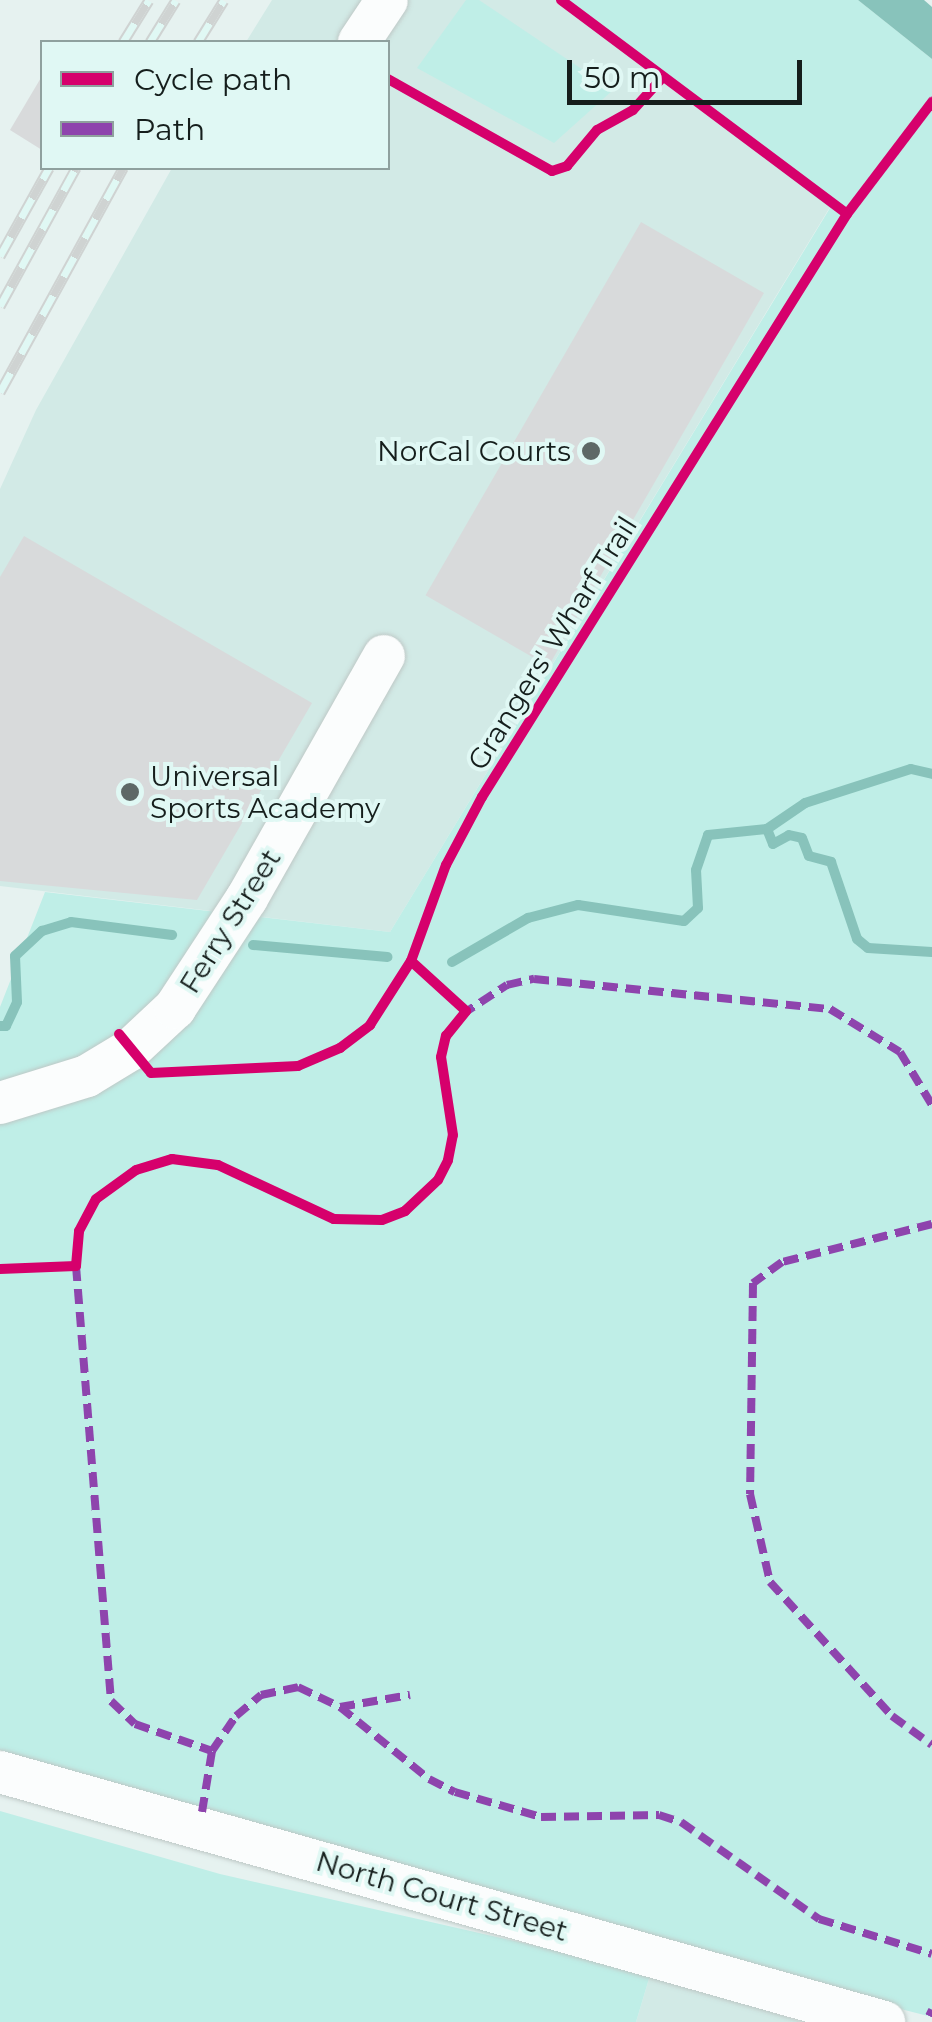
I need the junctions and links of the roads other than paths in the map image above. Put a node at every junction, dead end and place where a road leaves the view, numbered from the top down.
1 (387, 0) edge
2 (361, 40) edge
3 (384, 656) dead end
4 (0, 1103) edge
5 (0, 1772) edge
6 (884, 2022) edge

1 - 2 street
3 - 4 street, Ferry Street
5 - 6 street, North Court Street

